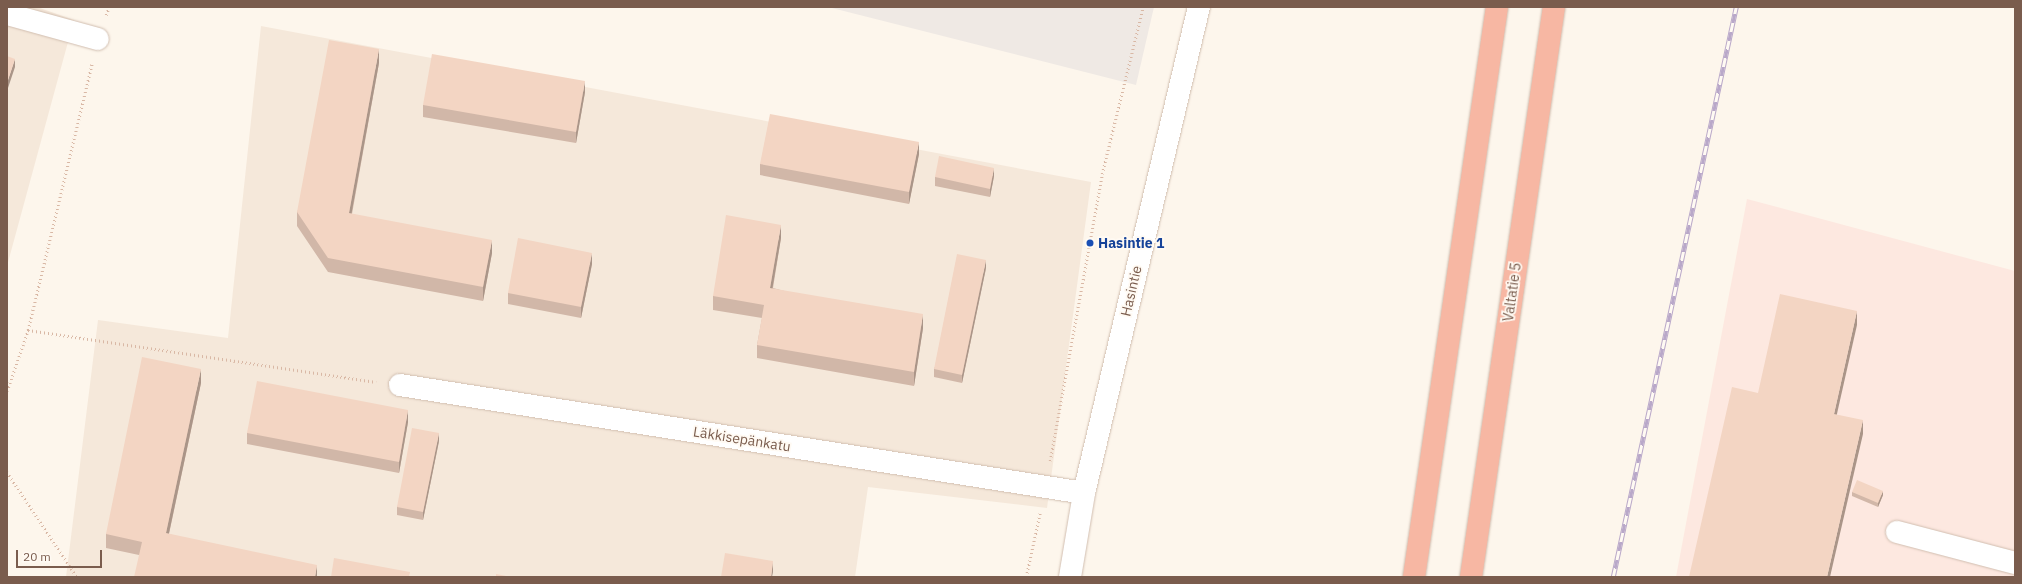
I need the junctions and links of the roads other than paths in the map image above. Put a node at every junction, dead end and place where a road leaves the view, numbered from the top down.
1 (1199, 7) edge
2 (1497, 7) edge
3 (1554, 7) edge
4 (7, 14) edge
5 (98, 39) road end
6 (400, 386) road end
7 (1084, 493) junction
8 (1897, 532) dead end
9 (1420, 534) junction
10 (2015, 563) edge
11 (1070, 577) edge
12 (1408, 577) edge
13 (1414, 577) edge
14 (1471, 577) edge

1 - 7 street, Hasintie
2 - 9 highway
3 - 14 highway, Valtatie 5
4 - 5 street
6 - 7 street, Läkkisepänkatu
7 - 11 street, Hasintie
8 - 10 street
9 - 12 highway
9 - 13 highway

